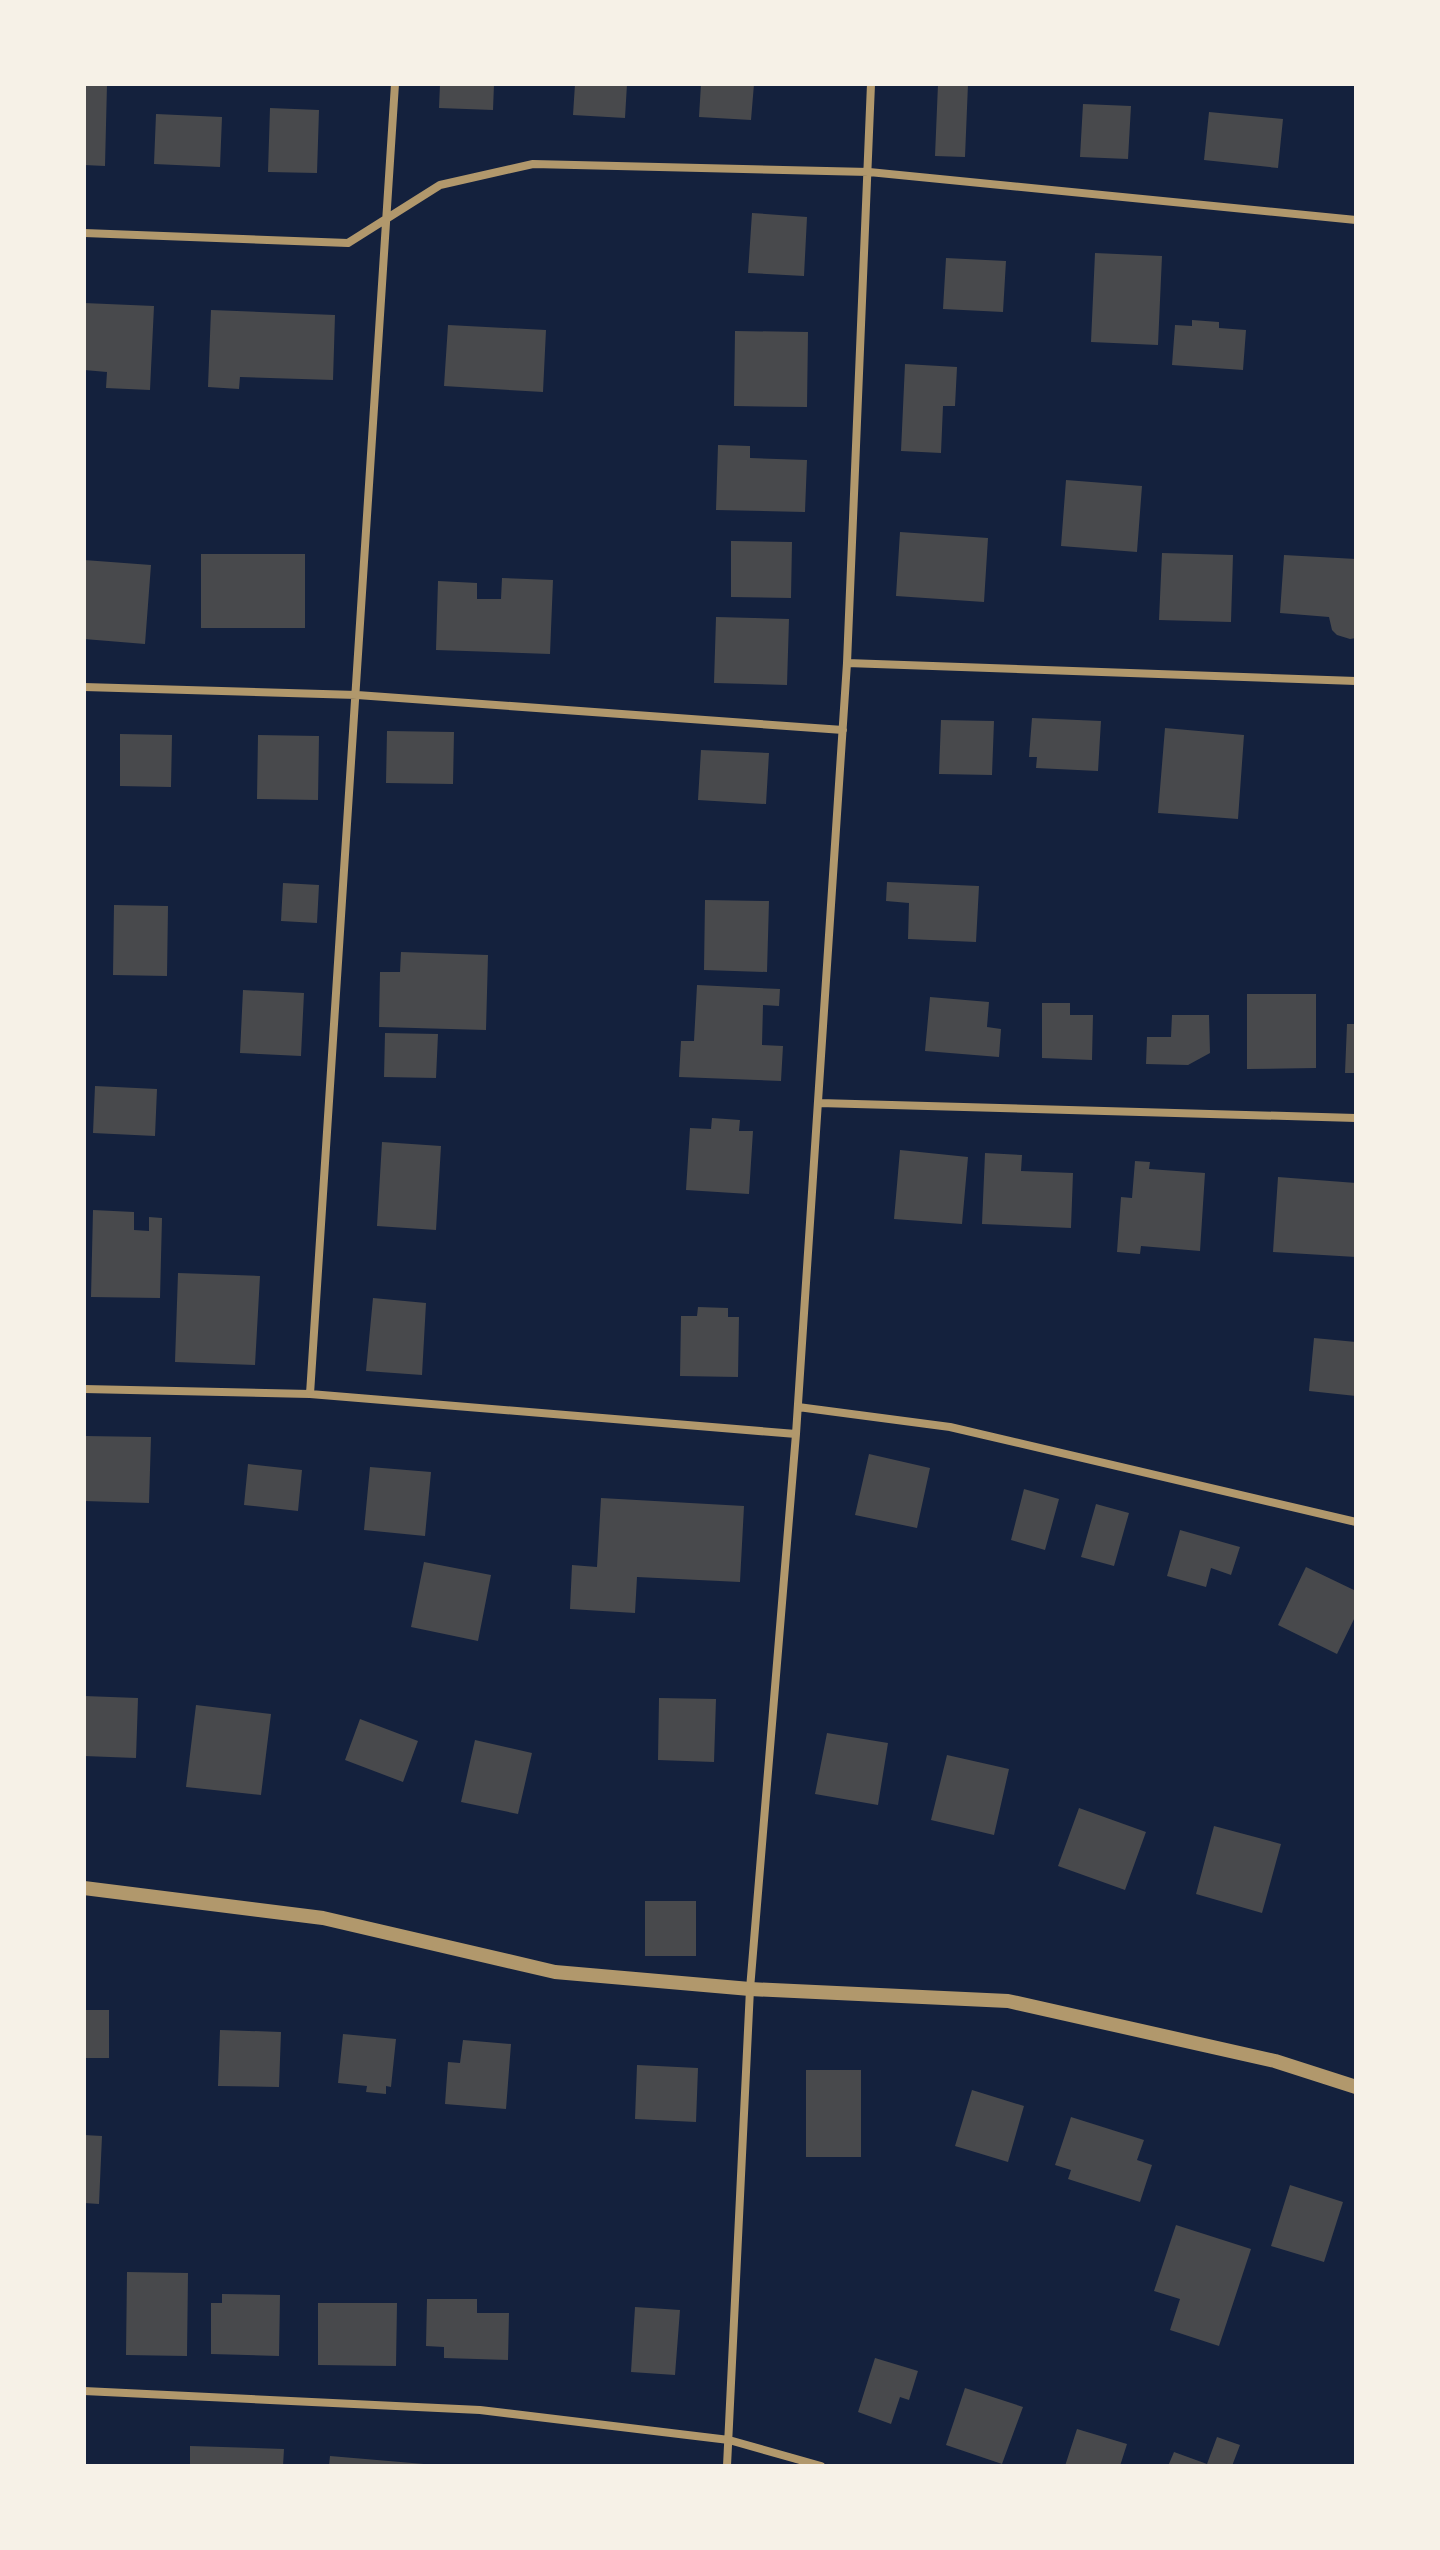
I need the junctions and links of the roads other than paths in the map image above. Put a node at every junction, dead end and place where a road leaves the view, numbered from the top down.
1 (395, 84) edge
2 (871, 84) edge
3 (869, 172) junction
4 (1356, 220) edge
5 (387, 221) junction
6 (84, 233) edge
7 (847, 663) junction
8 (1356, 681) edge
9 (84, 687) edge
10 (357, 695) junction
11 (843, 730) junction
12 (819, 1103) junction
13 (1356, 1118) edge
14 (84, 1389) edge
15 (310, 1394) junction
16 (798, 1407) junction
17 (796, 1434) junction
18 (1356, 1522) edge
19 (84, 1888) edge
20 (750, 1989) junction
21 (1356, 2087) edge
22 (84, 2391) edge
23 (729, 2440) junction
24 (727, 2466) edge
25 (821, 2466) edge

1 - 5 street
2 - 3 street
3 - 4 street
3 - 5 street
3 - 7 street
5 - 6 street
5 - 10 street
7 - 8 street
7 - 11 street
9 - 10 street
10 - 11 street
10 - 15 street
11 - 12 street
12 - 13 street
12 - 16 street
14 - 15 street
15 - 17 street
16 - 17 street
16 - 18 street
17 - 20 street
19 - 20 street
20 - 21 street
20 - 23 street
22 - 23 street
23 - 24 street
23 - 25 street

